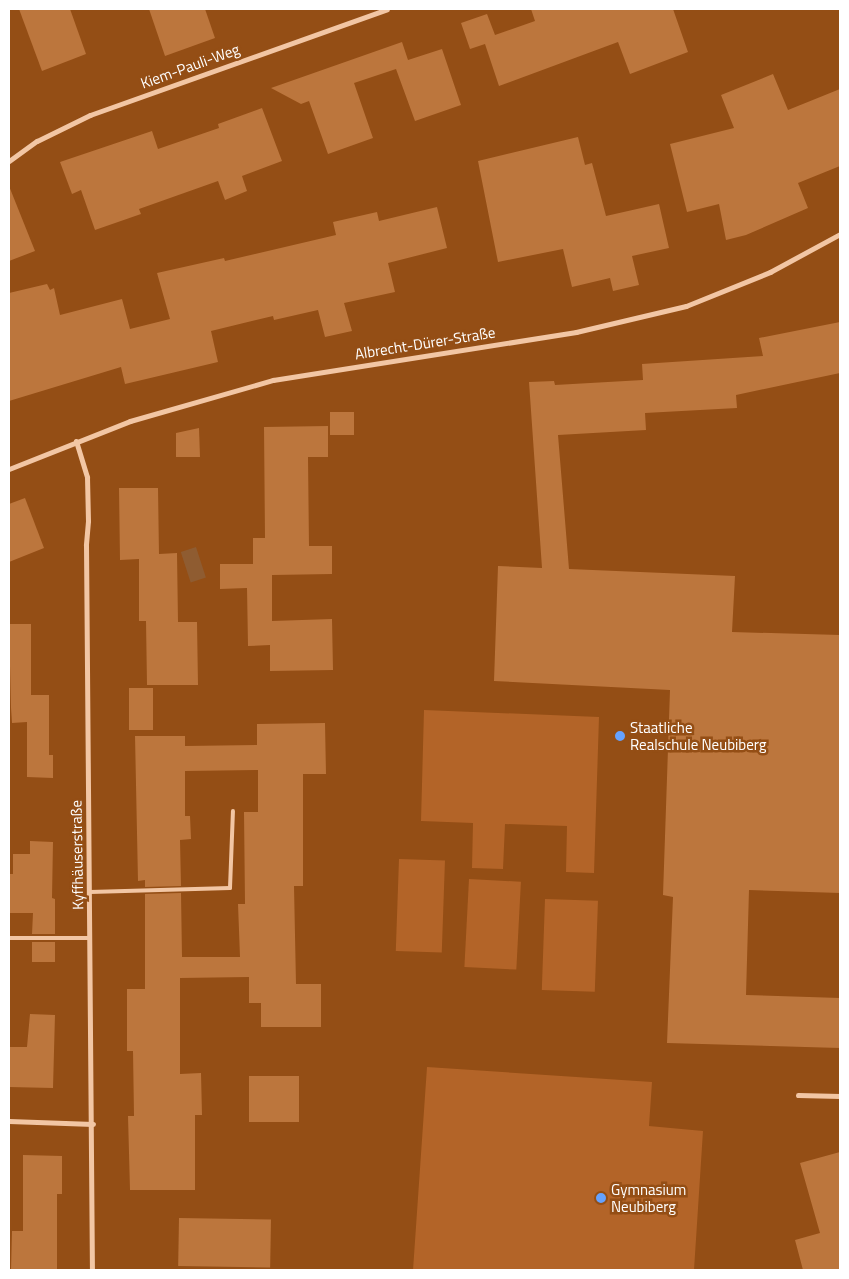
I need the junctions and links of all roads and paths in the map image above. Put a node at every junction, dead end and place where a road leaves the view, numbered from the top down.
1 (387, 9) edge
2 (9, 160) edge
3 (840, 234) edge
4 (76, 441) junction
5 (9, 469) edge
6 (233, 811) dead end
7 (90, 892) junction
8 (9, 938) edge
9 (90, 938) junction
10 (798, 1095) dead end
11 (840, 1096) edge
12 (9, 1121) edge
13 (93, 1124) junction
14 (92, 1270) edge

1 - 2 street, Kiem-Pauli-Weg
3 - 4 street, Albrecht-Dürer-Straße
4 - 5 street, Albrecht-Dürer-Straße
4 - 7 street, Kyffhäuserstraße
6 - 7 lane
7 - 9 street, Kyffhäuserstraße
8 - 9 lane
9 - 13 street, Kyffhäuserstraße
10 - 11 street
12 - 13 street
13 - 14 street, Kyffhäuserstraße

